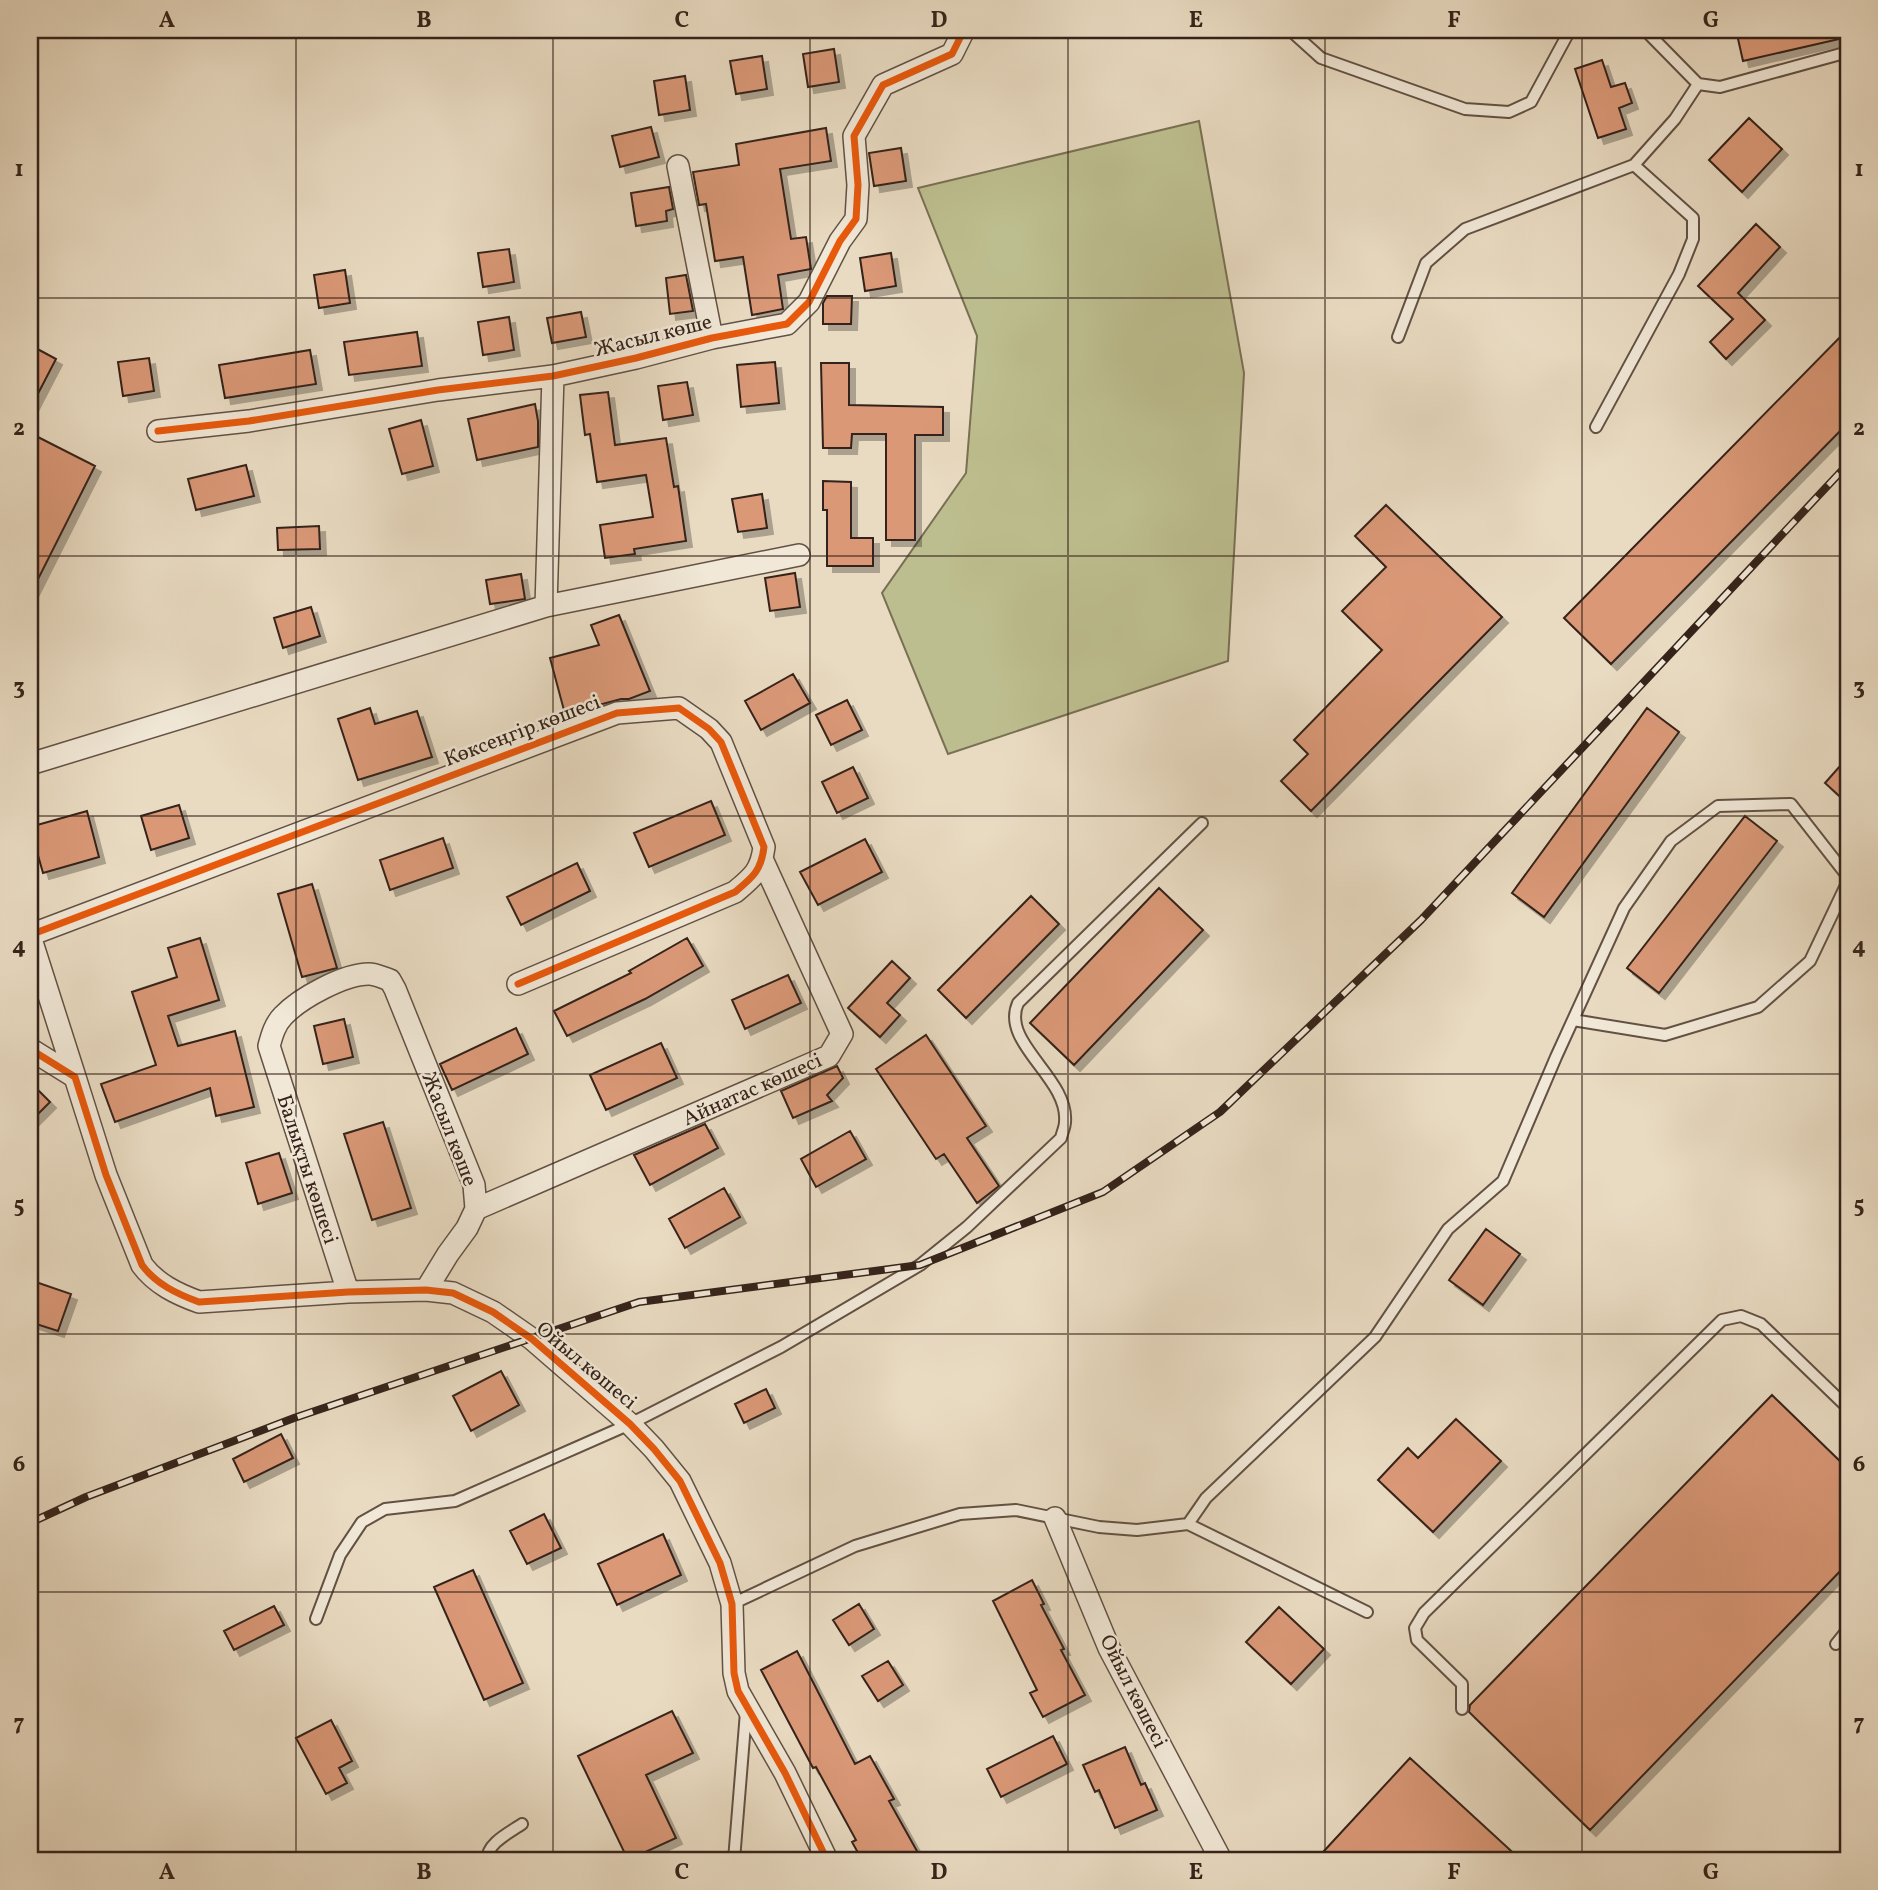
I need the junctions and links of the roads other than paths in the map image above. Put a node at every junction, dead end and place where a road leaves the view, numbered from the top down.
1 (964, 30) edge
2 (1290, 30) edge
3 (1570, 30) edge
4 (1645, 30) edge
5 (1848, 52) edge
6 (1698, 84) junction
7 (1634, 165) junction
8 (678, 166) dead end
9 (1398, 337) dead end
10 (712, 338) junction
11 (553, 376) junction
12 (1596, 427) dead end
13 (158, 431) dead end
14 (799, 555) dead end
15 (546, 606) junction
16 (30, 764) edge
17 (1202, 823) dead end
18 (763, 861) junction
19 (1848, 879) edge
20 (30, 936) edge
21 (518, 984) dead end
22 (1573, 1020) junction
23 (269, 1046) joint
24 (30, 1049) edge
25 (75, 1077) junction
26 (476, 1209) junction
27 (426, 1290) junction
28 (348, 1292) junction
29 (1848, 1408) edge
30 (630, 1424) junction
31 (1055, 1518) junction
32 (1188, 1524) junction
33 (732, 1604) junction
34 (1367, 1612) dead end
35 (317, 1619) dead end
36 (1848, 1629) edge
37 (1836, 1644) dead end
38 (747, 1706) junction
39 (1462, 1709) dead end
40 (522, 1824) dead end
41 (488, 1860) edge
42 (734, 1860) edge
43 (827, 1860) edge
44 (1221, 1860) edge

1 - 10 street, Жасыл көше
2 - 3 lane
4 - 6 lane
5 - 6 lane
6 - 7 lane
7 - 9 lane
7 - 12 lane
8 - 10 street
10 - 11 street, Жасыл көше
11 - 13 street, Жасыл көше
11 - 15 street
14 - 15 street
15 - 16 street
17 - 30 lane
18 - 20 street, Көксеңгір көшесі
18 - 21 street
18 - 26 street, Айнатас көшесі
19 - 22 lane
19 - 22 lane
20 - 25 street, Ойыл көшесі
22 - 32 lane
23 - 26 street, Жасыл көше
23 - 28 street, Балықты көшесі
24 - 25 street
25 - 28 street, Ойыл көшесі
26 - 27 street, Жасыл көше
27 - 28 street, Ойыл көшесі
27 - 30 street, Ойыл көшесі
29 - 39 lane
30 - 33 street, Ойыл көшесі
30 - 35 lane
31 - 32 lane
31 - 33 lane
31 - 44 street, Ойыл көшесі
32 - 34 lane
33 - 38 street, Ойыл көшесі
36 - 37 lane
38 - 42 lane
38 - 43 street, Ойыл көшесі
40 - 41 lane

